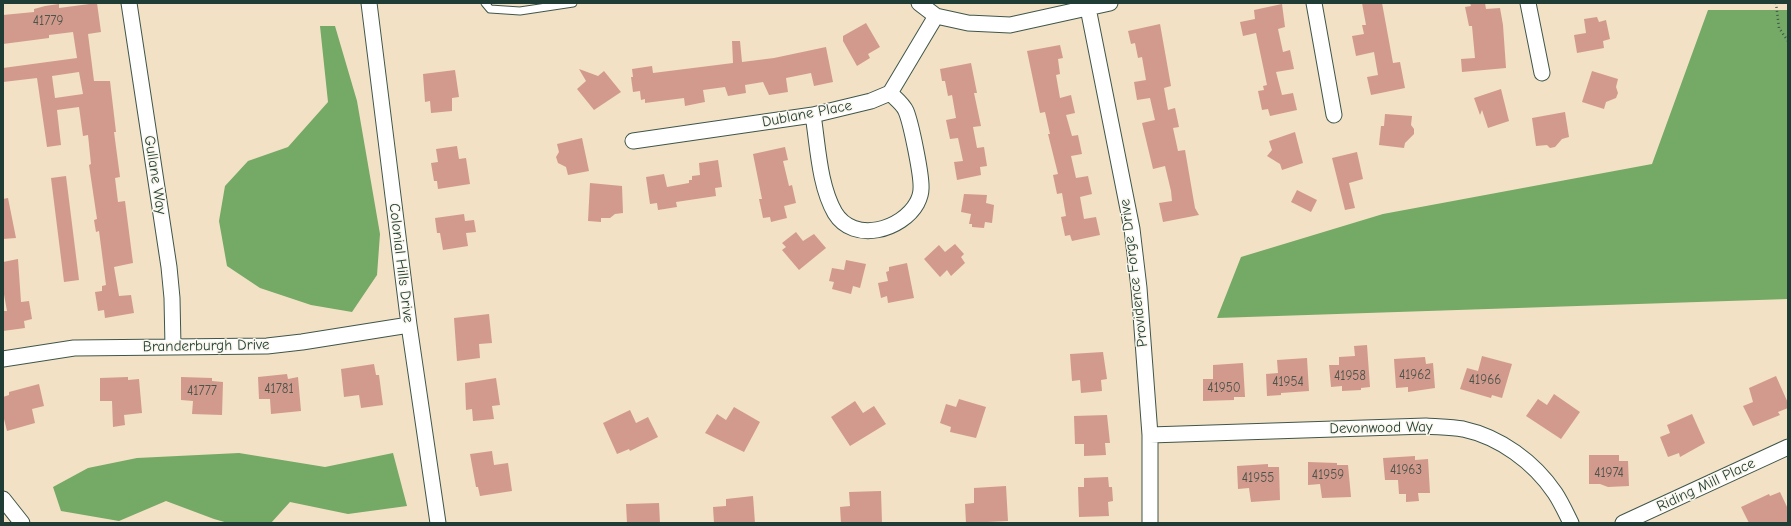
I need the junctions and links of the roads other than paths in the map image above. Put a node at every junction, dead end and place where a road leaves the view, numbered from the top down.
1 (129, 3) edge
2 (369, 3) edge
3 (485, 3) edge
4 (573, 3) edge
5 (918, 3) edge
6 (1110, 3) edge
7 (1314, 3) edge
8 (1528, 3) edge
9 (1088, 5) edge
10 (936, 16) junction
11 (1542, 73) dead end
12 (890, 93) junction
13 (813, 115) junction
14 (1334, 115) dead end
15 (633, 141) dead end
16 (409, 325) junction
17 (173, 347) junction
18 (3, 359) edge
19 (1150, 435) junction
20 (1788, 447) edge
21 (3, 499) edge
22 (22, 523) edge
23 (438, 523) edge
24 (1150, 523) edge
25 (1571, 523) edge
26 (1623, 523) edge

1 - 17 street, Gullane Way
2 - 16 street, Colonial Hills Drive
3 - 4 lane
5 - 10 street
6 - 9 street
7 - 14 street
8 - 11 street
9 - 10 street
9 - 19 street, Providence Forge Drive
10 - 12 street
12 - 13 street, Dublane Place
12 - 13 street
13 - 15 street, Dublane Place
16 - 17 street, Branderburgh Drive
16 - 23 street, Colonial Hills Drive
17 - 18 street, Branderburgh Drive
19 - 24 street, Providence Forge Drive
19 - 25 street, Devonwood Way
20 - 26 street, Riding Mill Place
21 - 22 street

